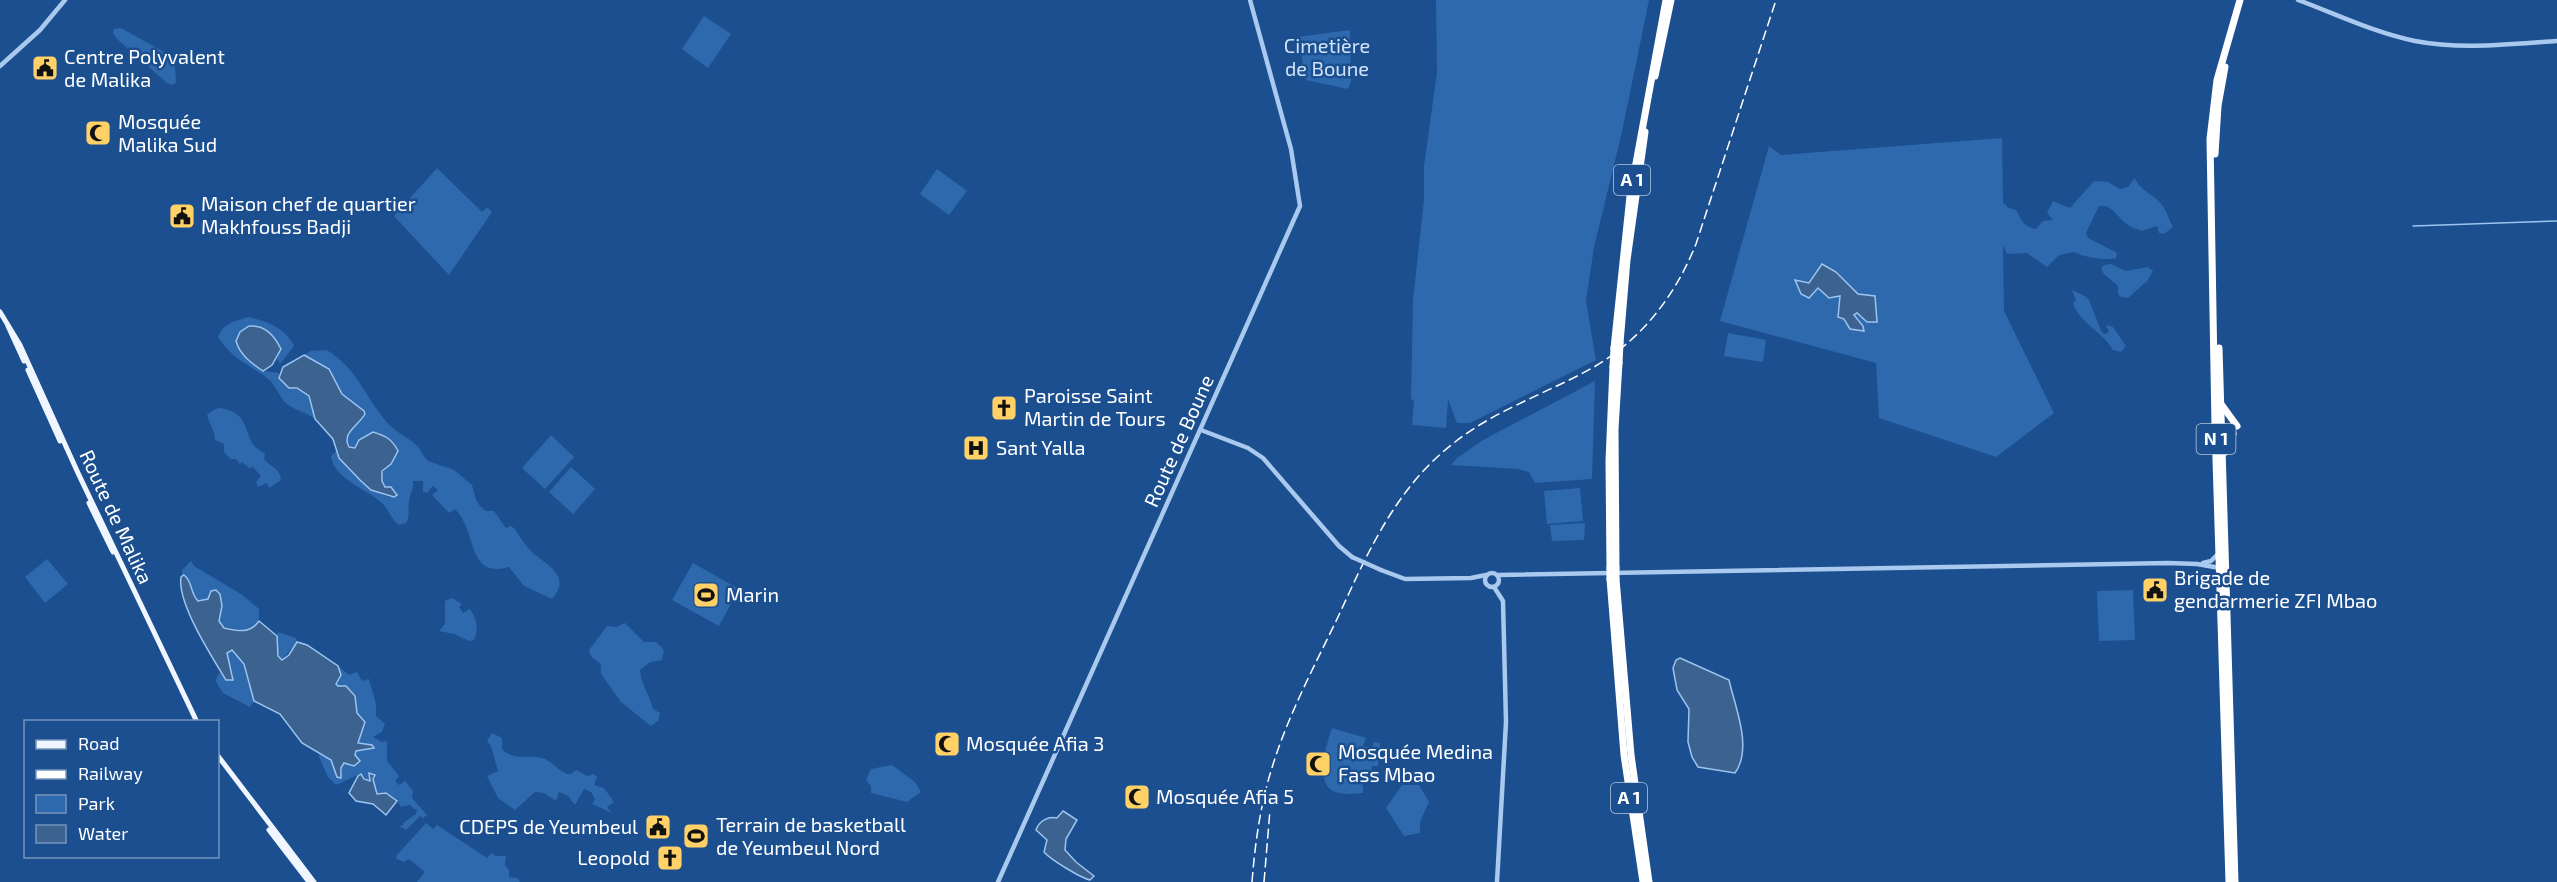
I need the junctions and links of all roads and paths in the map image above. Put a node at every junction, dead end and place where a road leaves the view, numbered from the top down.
1 (64, 0) edge
2 (1250, 0) edge
3 (1666, 0) edge
4 (1671, 0) edge
5 (2242, 0) edge
6 (2298, 0) edge
7 (2557, 41) edge
8 (0, 66) edge
9 (0, 312) edge
10 (1617, 346) junction
11 (2221, 403) junction
12 (2237, 426) dead end
13 (1201, 430) junction
14 (2233, 434) dead end
15 (2223, 457) junction
16 (2219, 554) junction
17 (2197, 564) junction
18 (2220, 568) junction
19 (1486, 575) junction
20 (1498, 575) junction
21 (1513, 576) junction
22 (1471, 578) junction
23 (1613, 579) junction
24 (1486, 584) junction
25 (1496, 585) junction
26 (194, 720) edge
27 (219, 757) edge
28 (219, 762) edge
29 (309, 882) edge
30 (314, 882) edge
31 (998, 882) edge
32 (1497, 882) edge
33 (1643, 882) edge
34 (1648, 882) edge
35 (2229, 882) edge
36 (2235, 882) edge

1 - 8 street
2 - 13 street, Route de Boune
3 - 10 highway, A 1
4 - 10 highway, A 1
5 - 11 highway, N 1
5 - 16 highway, N 1
6 - 7 street
9 - 26 main road, Route de Malika
10 - 23 highway, A 1, bridge
11 - 12 highway
11 - 15 highway, N 1
13 - 22 street, bridge
13 - 31 street, Route de Boune
14 - 15 highway
15 - 36 highway, N 1
16 - 17 street
16 - 18 highway, N 1
17 - 18 street
17 - 21 street
18 - 35 highway, N 1
19 - 20 street
19 - 22 street
19 - 24 street
20 - 21 street
20 - 25 street
21 - 25 street
22 - 24 street
23 - 33 highway, A 1
23 - 34 highway, A 1
24 - 25 street
25 - 32 street
27 - 30 main road
28 - 29 main road

